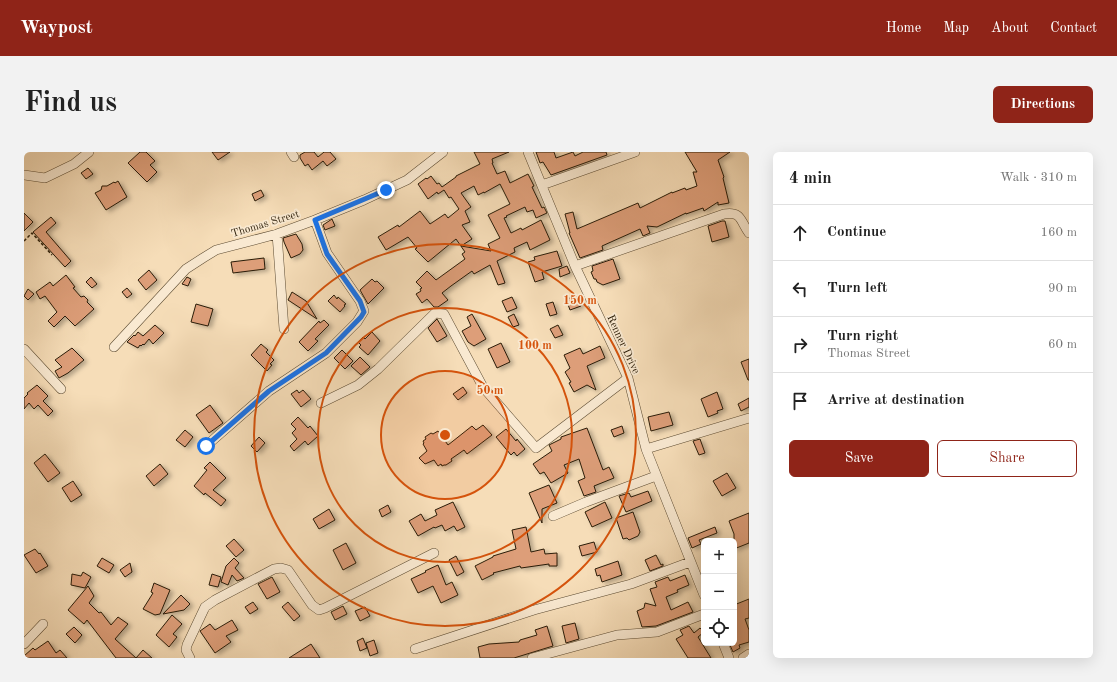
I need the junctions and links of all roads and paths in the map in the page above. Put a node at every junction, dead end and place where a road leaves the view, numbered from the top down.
1 (89, 152) edge
2 (443, 152) edge
3 (528, 152) edge
4 (635, 152) edge
5 (24, 175) edge
6 (542, 185) junction
7 (315, 220) junction
8 (749, 232) edge
9 (278, 234) junction
10 (24, 241) edge
11 (52, 255) dead end
12 (574, 266) junction
13 (284, 329) dead end
14 (114, 347) dead end
15 (24, 349) edge
16 (628, 378) junction
17 (61, 389) dead end
18 (321, 403) dead end
19 (749, 418) edge
20 (206, 446) dead end
21 (646, 449) junction
22 (656, 476) junction
23 (553, 516) dead end
24 (434, 553) dead end
25 (690, 562) junction
26 (701, 588) edge
27 (701, 615) edge
28 (44, 624) dead end
29 (24, 644) edge
30 (724, 646) edge
31 (415, 649) dead end
32 (749, 654) edge
33 (190, 658) edge
34 (532, 658) edge
35 (729, 658) edge
36 (744, 658) edge

1 - 5 street
2 - 7 street, Thomas Street
3 - 6 street, Renner Drive
4 - 6 street
6 - 12 street, Renner Drive
7 - 9 street, Thomas Street
7 - 20 street
8 - 12 street
9 - 13 street
9 - 14 street, Thomas Street
10 - 11 path
12 - 16 street, Renner Drive
15 - 17 street
16 - 18 street
16 - 21 street, Renner Drive
19 - 21 street
21 - 22 street, Renner Drive
22 - 23 street
22 - 25 street, Renner Drive
24 - 33 street
25 - 26 street, Renner Drive
25 - 31 street
27 - 34 street
28 - 29 street
30 - 35 street
32 - 36 street

